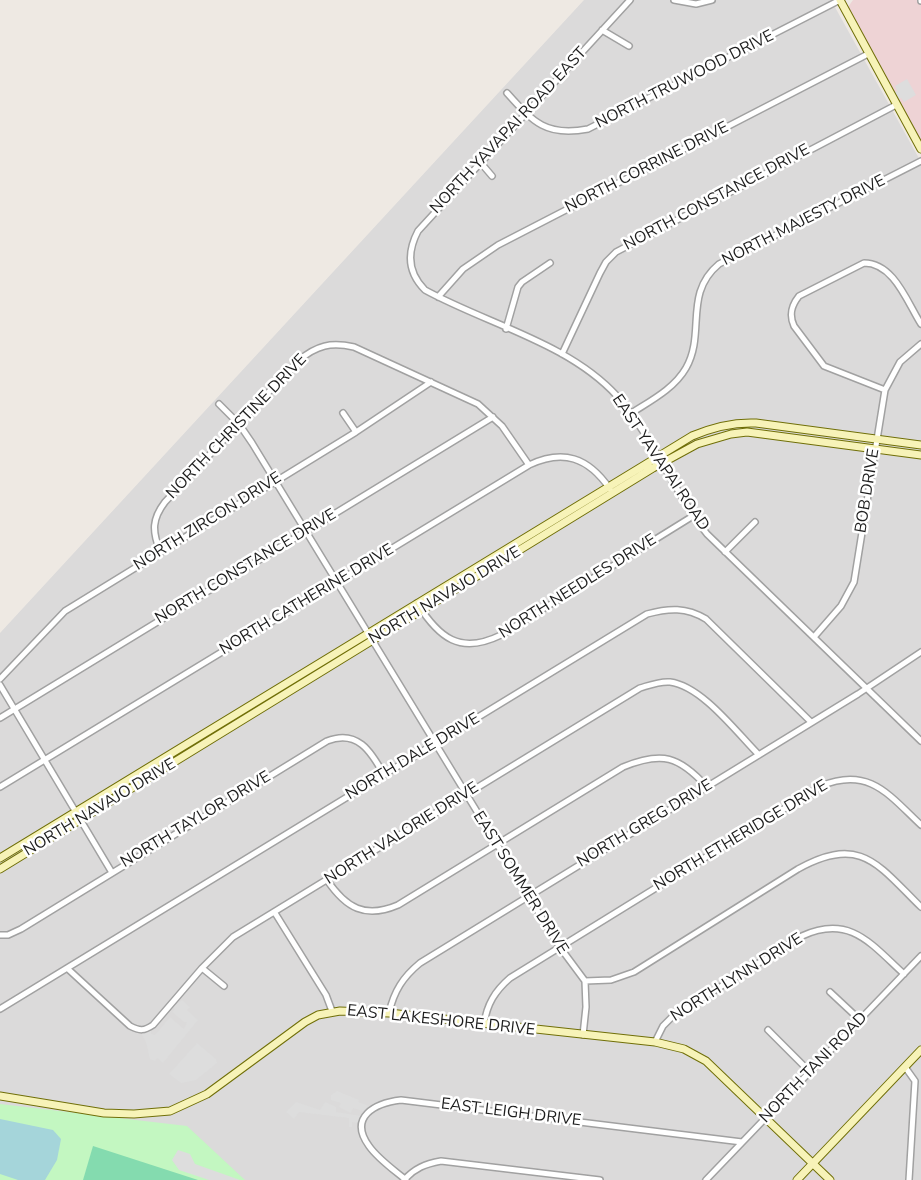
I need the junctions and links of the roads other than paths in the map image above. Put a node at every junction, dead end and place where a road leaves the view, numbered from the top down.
1 (630, 0) edge
2 (674, 0) edge
3 (712, 0) edge
4 (840, 0) edge
5 (602, 30) junction
6 (629, 46) dead end
7 (868, 54) junction
8 (507, 93) dead end
9 (896, 105) junction
10 (525, 113) junction
11 (921, 149) edge
12 (921, 161) edge
13 (480, 162) junction
14 (492, 176) dead end
15 (550, 263) dead end
16 (412, 272) joint
17 (438, 297) junction
18 (921, 324) edge
19 (506, 328) junction
20 (921, 344) edge
21 (562, 354) junction
22 (431, 382) junction
23 (885, 390) junction
24 (219, 404) dead end
25 (343, 413) dead end
26 (630, 414) junction
27 (494, 417) junction
28 (239, 424) junction
29 (774, 425) junction
30 (356, 432) junction
31 (773, 434) junction
32 (876, 439) junction
33 (921, 445) edge
34 (875, 448) junction
35 (921, 455) edge
36 (657, 456) junction
37 (661, 463) junction
38 (528, 465) junction
39 (274, 481) junction
40 (608, 486) junction
41 (612, 493) junction
42 (693, 516) junction
43 (755, 522) dead end
44 (304, 531) junction
45 (160, 551) junction
46 (725, 552) junction
47 (336, 582) junction
48 (417, 603) junction
49 (422, 611) junction
50 (368, 633) junction
51 (814, 637) junction
52 (372, 640) junction
53 (921, 652) edge
54 (0, 679) edge
55 (0, 685) edge
56 (865, 688) junction
57 (14, 709) junction
58 (0, 718) edge
59 (811, 722) junction
60 (921, 741) edge
61 (434, 745) junction
62 (759, 755) junction
63 (45, 759) junction
64 (384, 775) junction
65 (707, 786) junction
66 (0, 787) edge
67 (465, 794) junction
68 (76, 811) junction
69 (80, 820) junction
70 (921, 825) edge
71 (496, 845) junction
72 (0, 858) edge
73 (0, 869) edge
74 (111, 871) junction
75 (327, 880) junction
76 (528, 895) junction
77 (921, 907) edge
78 (275, 913) junction
79 (0, 935) edge
80 (559, 946) junction
81 (921, 956) edge
82 (202, 968) junction
83 (68, 969) junction
84 (904, 974) junction
85 (584, 981) junction
86 (224, 986) dead end
87 (830, 992) dead end
88 (0, 1009) edge
89 (332, 1011) junction
90 (389, 1013) junction
91 (860, 1020) junction
92 (484, 1024) junction
93 (768, 1030) dead end
94 (583, 1035) junction
95 (655, 1042) junction
96 (921, 1050) edge
97 (905, 1067) junction
98 (810, 1072) junction
99 (0, 1096) edge
100 (766, 1118) junction
101 (742, 1142) junction
102 (813, 1164) junction
103 (405, 1180) edge
104 (600, 1180) edge
105 (706, 1180) edge
106 (797, 1180) edge
107 (830, 1180) edge
108 (909, 1180) edge

1 - 5 street, NORTH YAVAPAI ROAD EAST
2 - 3 street
4 - 7 street
4 - 10 street, NORTH TRUWOOD DRIVE
5 - 6 street
5 - 10 street, NORTH YAVAPAI ROAD EAST
7 - 9 street
7 - 17 street, NORTH CORRINE DRIVE
8 - 10 street, NORTH TRUWOOD DRIVE
9 - 11 street
9 - 21 street, NORTH CONSTANCE DRIVE
10 - 13 street, NORTH YAVAPAI ROAD EAST
12 - 26 street, NORTH MAJESTY DRIVE
13 - 14 street
13 - 16 street, NORTH YAVAPAI ROAD EAST
15 - 19 street
16 - 17 street, EAST YAVAPAI ROAD
17 - 19 street, EAST YAVAPAI ROAD
18 - 23 street
19 - 21 street, EAST YAVAPAI ROAD
20 - 23 street, BOB DRIVE
21 - 26 street, EAST YAVAPAI ROAD
22 - 27 street, NORTH CHRISTINE DRIVE
22 - 28 street, NORTH CHRISTINE DRIVE
22 - 30 street, NORTH ZIRCON DRIVE
23 - 32 street, BOB DRIVE
24 - 28 street, EAST SOMMER DRIVE
25 - 30 street
26 - 36 street, EAST YAVAPAI ROAD
27 - 38 street, NORTH CHRISTINE DRIVE
27 - 44 street, NORTH CONSTANCE DRIVE
28 - 39 street, EAST SOMMER DRIVE
28 - 45 street, NORTH CHRISTINE DRIVE
29 - 31 street
29 - 32 street, NORTH NAVAJO DRIVE
29 - 36 street, NORTH NAVAJO DRIVE
30 - 39 street, NORTH ZIRCON DRIVE
31 - 34 street, NORTH NAVAJO DRIVE
31 - 37 street, NORTH NAVAJO DRIVE
32 - 33 street, NORTH NAVAJO DRIVE
32 - 34 street, BOB DRIVE
34 - 35 street, NORTH NAVAJO DRIVE
34 - 51 street, BOB DRIVE
36 - 37 street, EAST YAVAPAI ROAD
36 - 40 street, NORTH NAVAJO DRIVE
37 - 41 street, NORTH NAVAJO DRIVE
37 - 42 street, EAST YAVAPAI ROAD
38 - 40 street, NORTH CATHERINE DRIVE
38 - 47 street, NORTH CATHERINE DRIVE
39 - 44 street, EAST SOMMER DRIVE
39 - 45 street, NORTH ZIRCON DRIVE
40 - 41 street, NORTH CATHERINE DRIVE
40 - 48 street, NORTH NAVAJO DRIVE
41 - 49 street, NORTH NAVAJO DRIVE
42 - 46 street, EAST YAVAPAI ROAD
42 - 49 street, NORTH NEEDLES DRIVE
43 - 46 street
44 - 47 street, EAST SOMMER DRIVE
44 - 57 street, NORTH CONSTANCE DRIVE
45 - 54 street, NORTH ZIRCON DRIVE
46 - 51 street, EAST YAVAPAI ROAD
47 - 50 street, EAST SOMMER DRIVE
47 - 63 street, NORTH CATHERINE DRIVE
48 - 49 street, NORTH NEEDLES DRIVE
48 - 50 street, NORTH NAVAJO DRIVE
49 - 52 street, NORTH NAVAJO DRIVE
50 - 52 street, EAST SOMMER DRIVE
50 - 68 street, NORTH NAVAJO DRIVE
51 - 56 street, EAST YAVAPAI ROAD
52 - 61 street, EAST SOMMER DRIVE
52 - 69 street, NORTH NAVAJO DRIVE
53 - 56 street, NORTH GREG DRIVE
55 - 57 street
56 - 59 street, NORTH GREG DRIVE
56 - 60 street, EAST YAVAPAI ROAD
57 - 58 street, NORTH CONSTANCE DRIVE
57 - 63 street
59 - 61 street, NORTH DALE DRIVE
59 - 62 street, NORTH GREG DRIVE
61 - 64 street, NORTH DALE DRIVE
61 - 67 street, EAST SOMMER DRIVE
62 - 65 street, NORTH GREG DRIVE
62 - 67 street, NORTH VALORIE DRIVE
63 - 66 street, NORTH CATHERINE DRIVE
63 - 68 street
64 - 74 street, NORTH TAYLOR DRIVE
64 - 83 street, NORTH DALE DRIVE
65 - 71 street
65 - 76 street, NORTH GREG DRIVE
67 - 71 street, EAST SOMMER DRIVE
67 - 75 street, NORTH VALORIE DRIVE
68 - 69 street
68 - 72 street, NORTH NAVAJO DRIVE
69 - 73 street, NORTH NAVAJO DRIVE
69 - 74 street
70 - 80 street, NORTH ETHERIDGE DRIVE
71 - 75 street
71 - 76 street, EAST SOMMER DRIVE
74 - 79 street, NORTH TAYLOR DRIVE
75 - 78 street, NORTH VALORIE DRIVE
76 - 80 street, EAST SOMMER DRIVE
76 - 90 street, NORTH GREG DRIVE
77 - 85 street
78 - 82 street, NORTH VALORIE DRIVE
78 - 89 street
80 - 85 street, EAST SOMMER DRIVE
80 - 92 street, NORTH ETHERIDGE DRIVE
81 - 84 street, NORTH TANI ROAD
82 - 83 street, NORTH VALORIE DRIVE
82 - 86 street
83 - 88 street, NORTH DALE DRIVE
84 - 91 street, NORTH TANI ROAD
84 - 95 street, NORTH LYNN DRIVE
85 - 94 street
87 - 91 street
89 - 90 street, EAST LAKESHORE DRIVE
89 - 99 street, EAST LAKESHORE DRIVE
90 - 92 street, EAST LAKESHORE DRIVE
91 - 98 street, NORTH TANI ROAD
92 - 94 street, EAST LAKESHORE DRIVE
93 - 98 street
94 - 95 street, EAST LAKESHORE DRIVE
95 - 100 street, EAST LAKESHORE DRIVE
96 - 97 street
97 - 102 street
97 - 108 street
98 - 100 street, NORTH TANI ROAD
100 - 101 street, NORTH TANI ROAD
100 - 102 street, EAST LAKESHORE DRIVE
101 - 103 street, EAST LEIGH DRIVE
101 - 105 street, NORTH TANI ROAD
102 - 106 street
102 - 107 street, EAST LAKESHORE DRIVE
103 - 104 street

